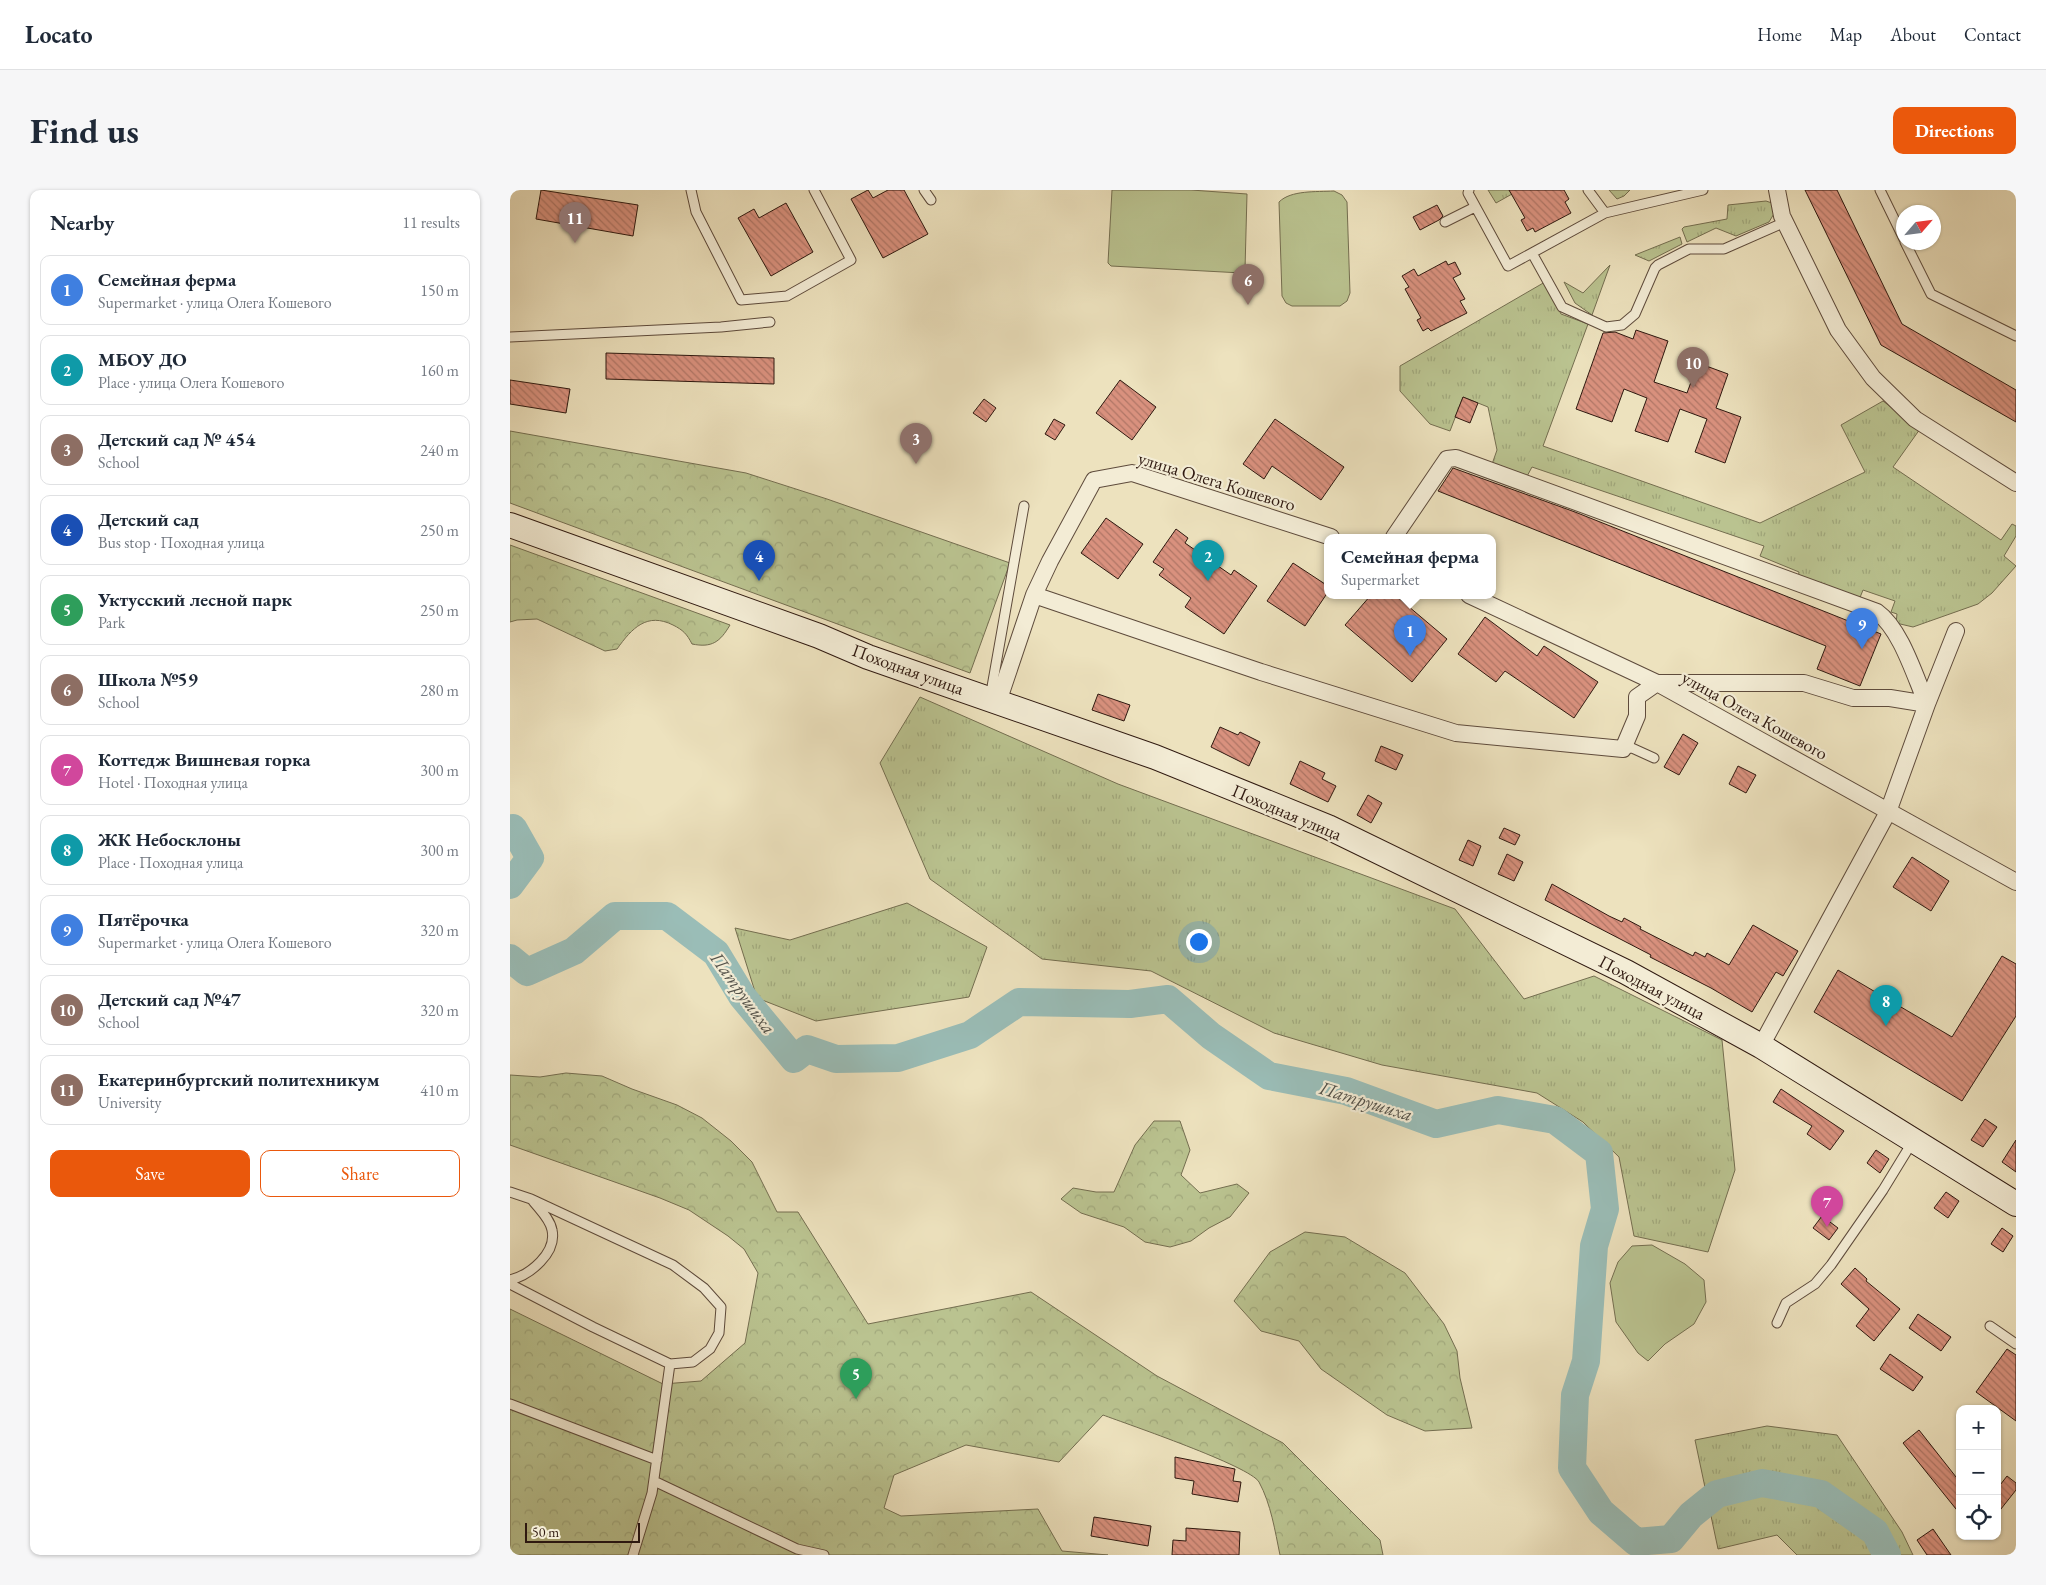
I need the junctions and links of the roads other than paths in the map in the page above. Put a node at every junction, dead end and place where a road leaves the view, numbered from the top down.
1 (691, 190) edge
2 (814, 190) edge
3 (924, 190) edge
4 (1468, 190) edge
5 (1588, 190) edge
6 (1703, 190) edge
7 (1777, 190) edge
8 (1880, 190) edge
9 (1680, 192) edge
10 (931, 200) dead end
11 (1475, 207) junction
12 (1605, 213) junction
13 (1445, 222) dead end
14 (1785, 222) junction
15 (1896, 222) edge
16 (1910, 250) edge
17 (1532, 253) junction
18 (770, 322) dead end
19 (2016, 336) edge
20 (510, 337) edge
21 (2016, 483) edge
22 (1024, 506) dead end
23 (510, 525) edge
24 (1396, 534) edge
25 (1324, 535) edge
26 (1034, 595) junction
27 (1478, 599) edge
28 (1956, 631) dead end
29 (1656, 683) junction
30 (994, 700) junction
31 (1926, 704) junction
32 (1623, 749) junction
33 (1654, 758) dead end
34 (1888, 812) junction
35 (2016, 882) edge
36 (1761, 1046) junction
37 (1914, 1140) junction
38 (510, 1192) edge
39 (531, 1199) junction
40 (2016, 1204) edge
41 (510, 1280) edge
42 (510, 1284) edge
43 (1777, 1323) dead end
44 (1990, 1326) dead end
45 (2016, 1344) edge
46 (670, 1364) junction
47 (510, 1404) edge
48 (657, 1460) junction
49 (654, 1481) junction
50 (796, 1552) edge
51 (633, 1555) edge
52 (824, 1555) edge

1 - 2 lane
3 - 10 lane
4 - 11 lane
5 - 12 lane
6 - 9 lane
7 - 14 street
8 - 15 lane
9 - 12 lane
11 - 13 lane
11 - 17 lane
12 - 17 lane
14 - 17 lane
14 - 21 street
16 - 19 lane
18 - 20 lane
22 - 30 lane
23 - 30 main road, Походная улица
24 - 31 street
25 - 26 street, улица Олега Кошевого
26 - 30 street, улица Олега Кошевого
26 - 32 street
27 - 29 street, улица Олега Кошевого
28 - 31 street
29 - 31 street
29 - 32 street
29 - 34 street, улица Олега Кошевого
30 - 36 main road, Походная улица
31 - 34 street
32 - 33 lane
34 - 35 street, улица Олега Кошевого
34 - 36 street
36 - 37 main road, Походная улица
37 - 40 main road, Походная улица
37 - 43 lane
38 - 39 lane
39 - 41 lane
39 - 46 lane
42 - 46 lane
44 - 45 lane
46 - 48 lane
47 - 48 lane
48 - 49 lane
49 - 50 lane
49 - 51 lane
50 - 52 lane

